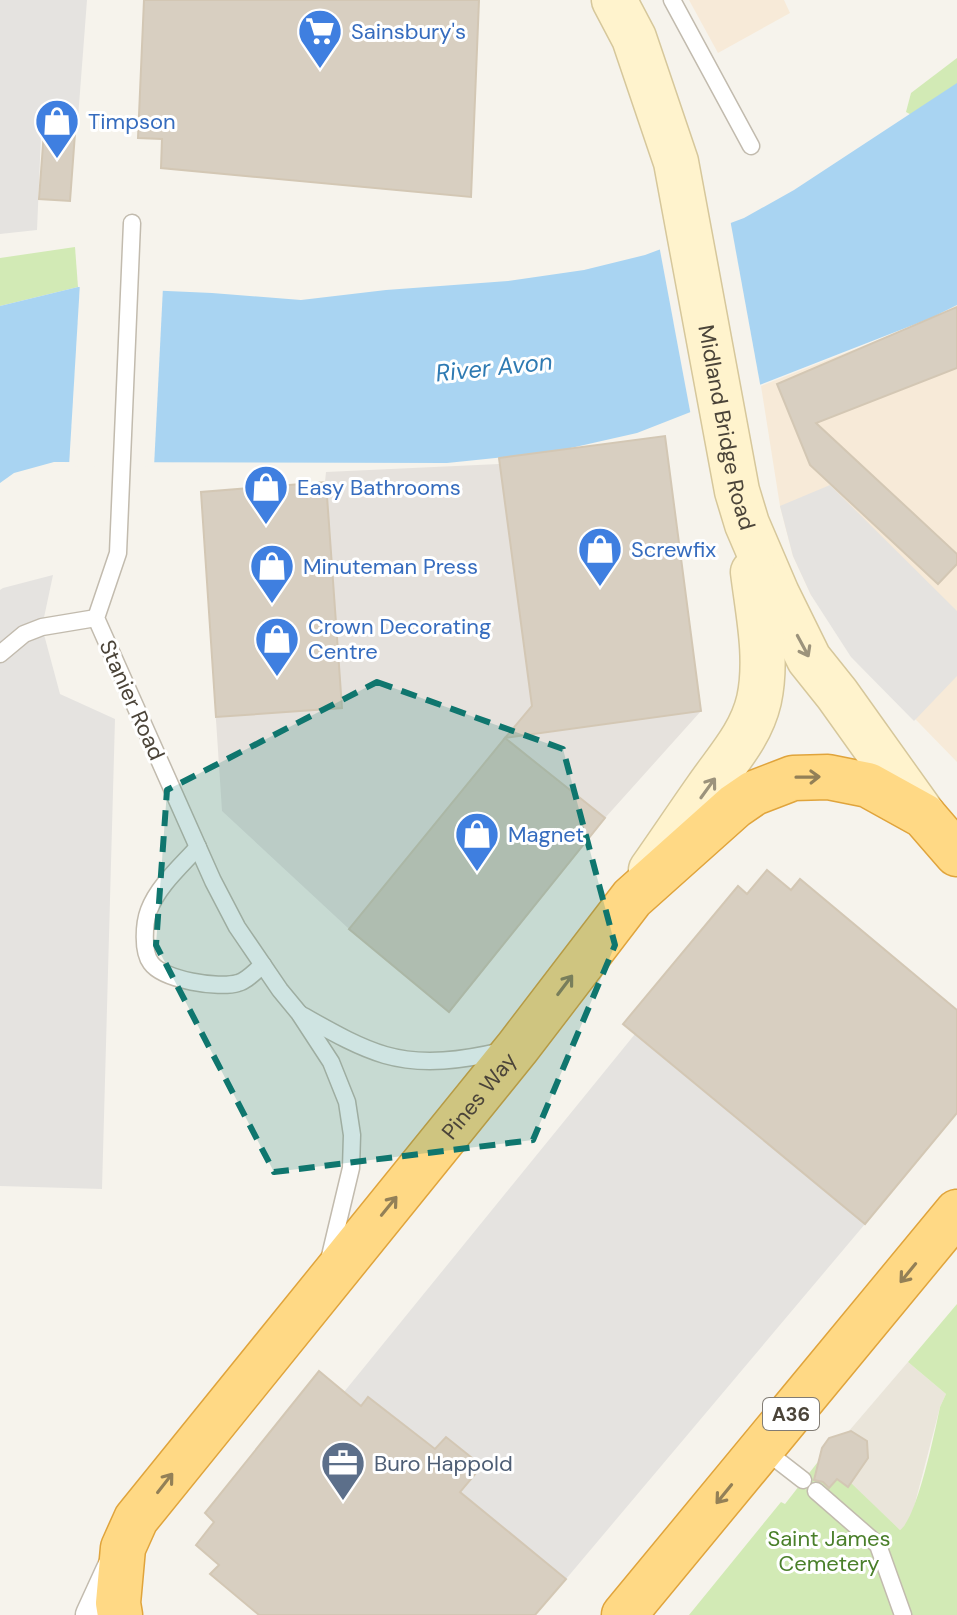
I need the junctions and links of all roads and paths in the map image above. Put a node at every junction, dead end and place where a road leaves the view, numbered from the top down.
1 (614, 0) edge
2 (672, 0) edge
3 (751, 146) dead end
4 (132, 223) dead end
5 (742, 508) junction
6 (96, 618) junction
7 (2, 649) edge
8 (924, 816) junction
9 (198, 847) junction
10 (957, 854) edge
11 (632, 898) junction
12 (263, 965) junction
13 (299, 1013) junction
14 (518, 1047) junction
15 (957, 1212) edge
16 (322, 1289) junction
17 (762, 1448) junction
18 (123, 1548) junction
19 (92, 1615) edge
20 (120, 1615) edge
21 (624, 1615) edge
22 (903, 1615) edge

1 - 5 main road, Midland Bridge Road
2 - 3 lane
4 - 6 lane, Stanier Road
5 -> 8 main road, Midland Bridge Road
11 -> 5 main road
6 - 7 lane
6 - 9 lane, Stanier Road
8 - 10 highway, Pines Way
11 -> 8 highway, Pines Way
9 - 12 lane, Stanier Road
9 - 12 lane
14 -> 11 highway, Pines Way
12 - 13 lane, Stanier Road
13 - 14 lane
13 - 16 lane, Stanier Road
16 -> 14 highway, Pines Way
15 -> 17 highway, A36
18 -> 16 highway, Pines Way
17 -> 21 highway, A36
17 - 22 lane
18 - 19 street
18 - 20 highway, Pines Way

